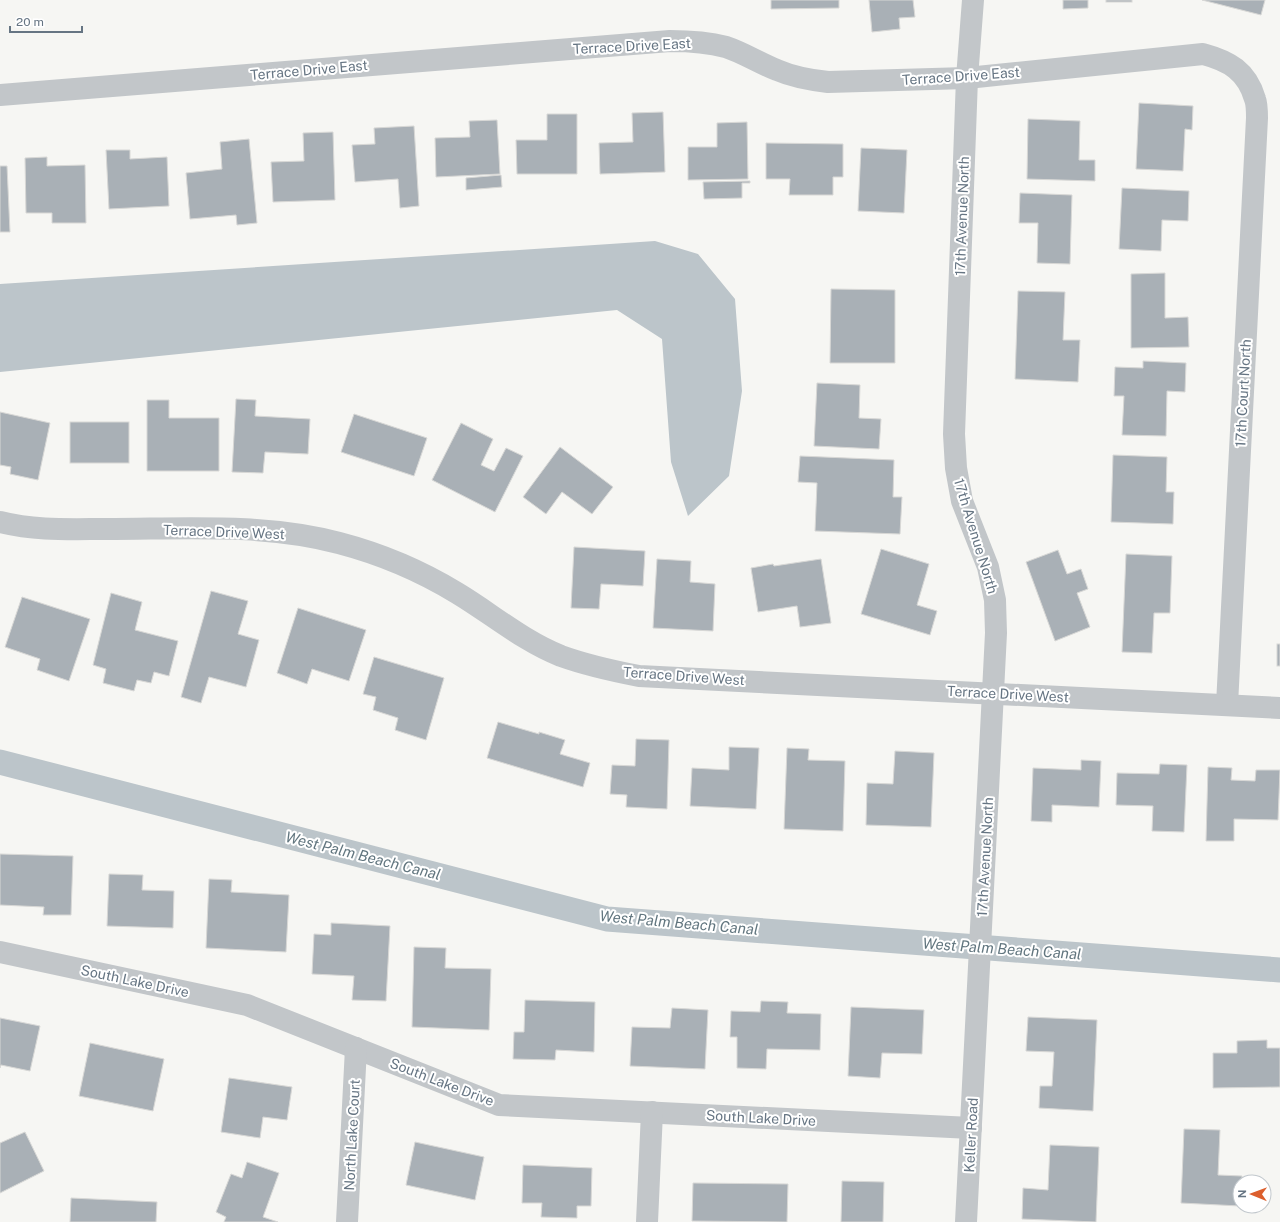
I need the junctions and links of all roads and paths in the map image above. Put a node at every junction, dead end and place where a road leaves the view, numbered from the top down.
1 (973, 0) edge
2 (967, 78) junction
3 (1248, 82) joint
4 (0, 95) edge
5 (0, 522) edge
6 (993, 694) junction
7 (1227, 705) junction
8 (1280, 708) edge
9 (0, 952) edge
10 (356, 1048) junction
11 (975, 1049) joint
12 (652, 1112) junction
13 (971, 1128) junction
14 (347, 1222) edge
15 (647, 1222) edge
16 (966, 1222) edge

1 - 2 street, 17th Avenue North
2 - 3 street, Terrace Drive East
2 - 4 street, Terrace Drive East
2 - 6 street, 17th Avenue North
3 - 7 street, 17th Court North
5 - 6 street, Terrace Drive West
6 - 7 street, Terrace Drive West
6 - 11 street, 17th Avenue North
7 - 8 street, Terrace Drive West
9 - 10 street, South Lake Drive
10 - 12 street, South Lake Drive
10 - 14 street, North Lake Court
11 - 13 street, Keller Road
12 - 13 street, South Lake Drive
12 - 15 street
13 - 16 street, Keller Road

